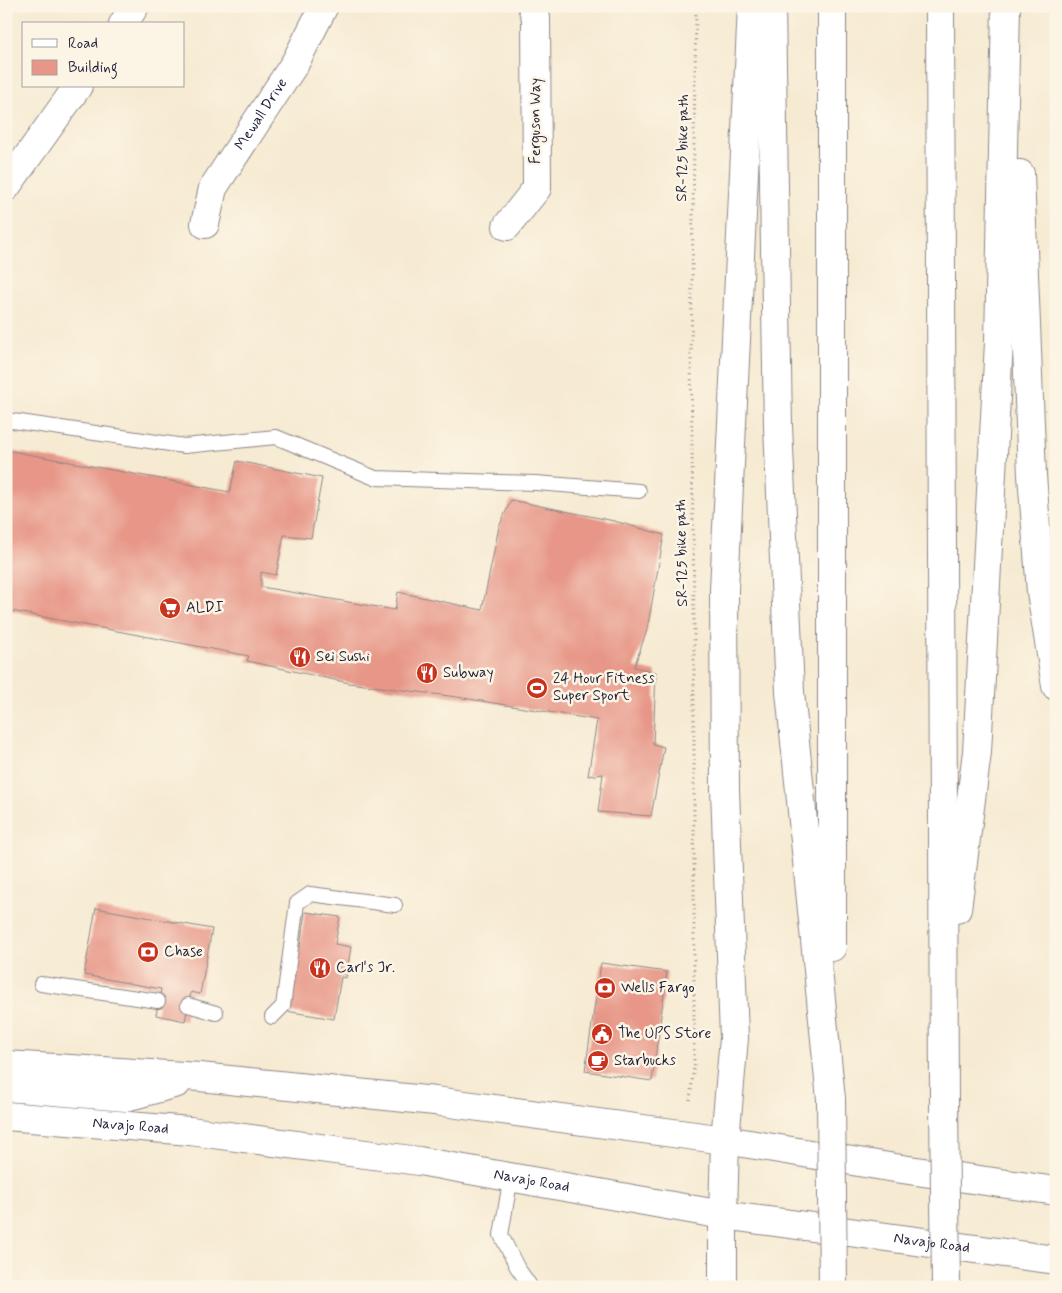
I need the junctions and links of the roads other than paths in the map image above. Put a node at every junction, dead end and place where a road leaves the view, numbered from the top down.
1 (135, 6) edge
2 (324, 6) edge
3 (532, 6) edge
4 (752, 6) edge
5 (771, 6) edge
6 (832, 6) edge
7 (940, 6) edge
8 (1006, 6) edge
9 (1012, 6) edge
10 (124, 22) edge
11 (77, 88) edge
12 (6, 188) edge
13 (205, 224) dead end
14 (507, 226) dead end
15 (6, 420) edge
16 (639, 491) dead end
17 (1056, 686) edge
18 (394, 905) dead end
19 (41, 984) dead end
20 (158, 1002) dead end
21 (188, 1005) dead end
22 (216, 1013) dead end
23 (272, 1017) dead end
24 (943, 1025) junction
25 (6, 1065) edge
26 (200, 1077) junction
27 (6, 1087) edge
28 (831, 1099) junction
29 (6, 1116) edge
30 (725, 1140) junction
31 (511, 1176) junction
32 (1056, 1191) edge
33 (723, 1215) junction
34 (1056, 1260) edge
35 (531, 1287) edge
36 (723, 1287) edge
37 (833, 1287) edge
38 (946, 1287) edge

1 - 10 main road
2 - 13 main road, Mewall Drive
3 - 14 main road, Ferguson Way
4 - 30 main road
5 - 28 main road
6 - 28 main road
7 - 24 main road
8 - 24 main road
9 - 17 main road
11 - 12 main road
15 - 16 lane
18 - 23 lane
19 - 20 lane
21 - 22 lane
24 - 38 main road, bridge
25 - 26 main road
26 - 27 main road
26 - 30 main road
28 - 37 main road, bridge
29 - 31 main road, Navajo Road
30 - 32 main road
30 - 33 main road
31 - 33 main road, Navajo Road
31 - 35 lane
33 - 34 main road, Navajo Road
33 - 36 main road

